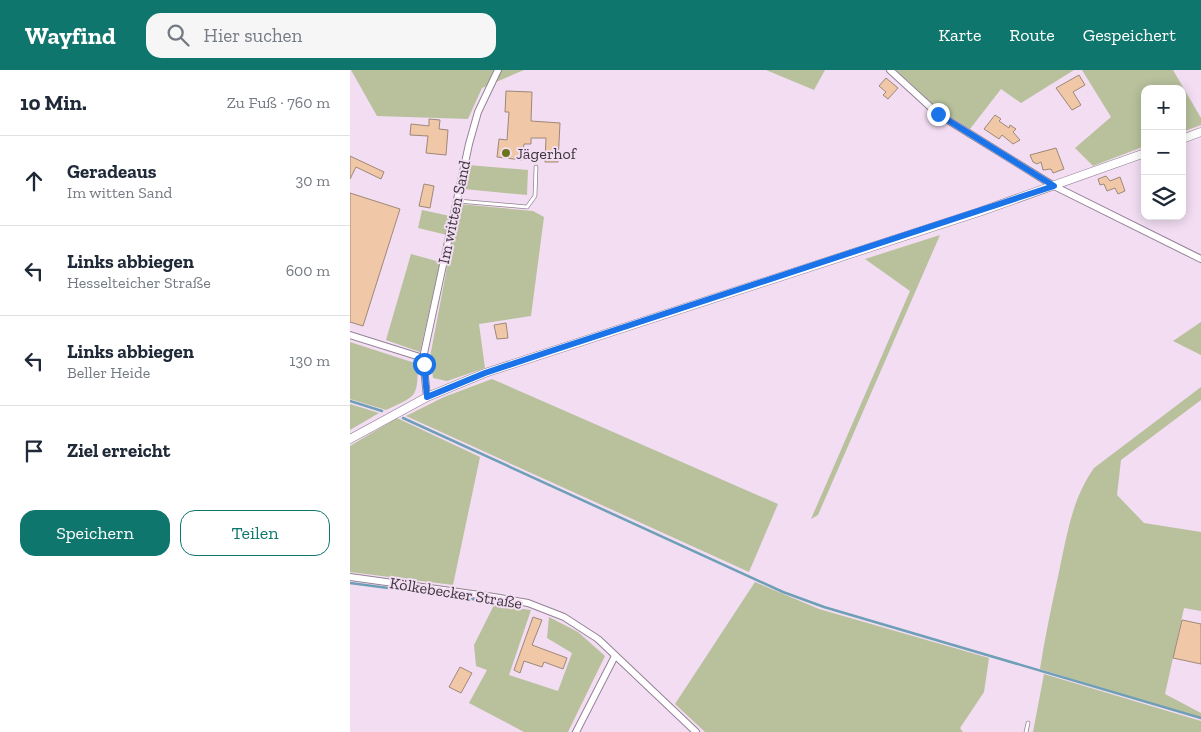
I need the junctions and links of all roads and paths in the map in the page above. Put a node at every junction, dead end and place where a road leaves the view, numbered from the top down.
1 (498, 70) edge
2 (890, 70) edge
3 (1201, 132) edge
4 (1186, 138) edge
5 (1141, 154) edge
6 (536, 167) dead end
7 (1054, 186) junction
8 (457, 201) junction
9 (1201, 259) edge
10 (350, 335) edge
11 (423, 358) junction
12 (427, 397) junction
13 (350, 439) edge
14 (350, 577) edge
15 (615, 656) junction
16 (1028, 724) dead end
17 (576, 732) edge
18 (696, 732) edge
19 (1026, 732) edge

1 - 8 street, Im witten Sand
2 - 7 street
3 - 4 street
5 - 7 street
6 - 8 lane
7 - 9 street
7 - 12 street
8 - 11 street, Im witten Sand
10 - 11 street
11 - 12 street, Im witten Sand
12 - 13 street
14 - 15 street, Kölkebecker Straße
15 - 17 street
15 - 18 street, Kölkebecker Straße
16 - 19 lane

